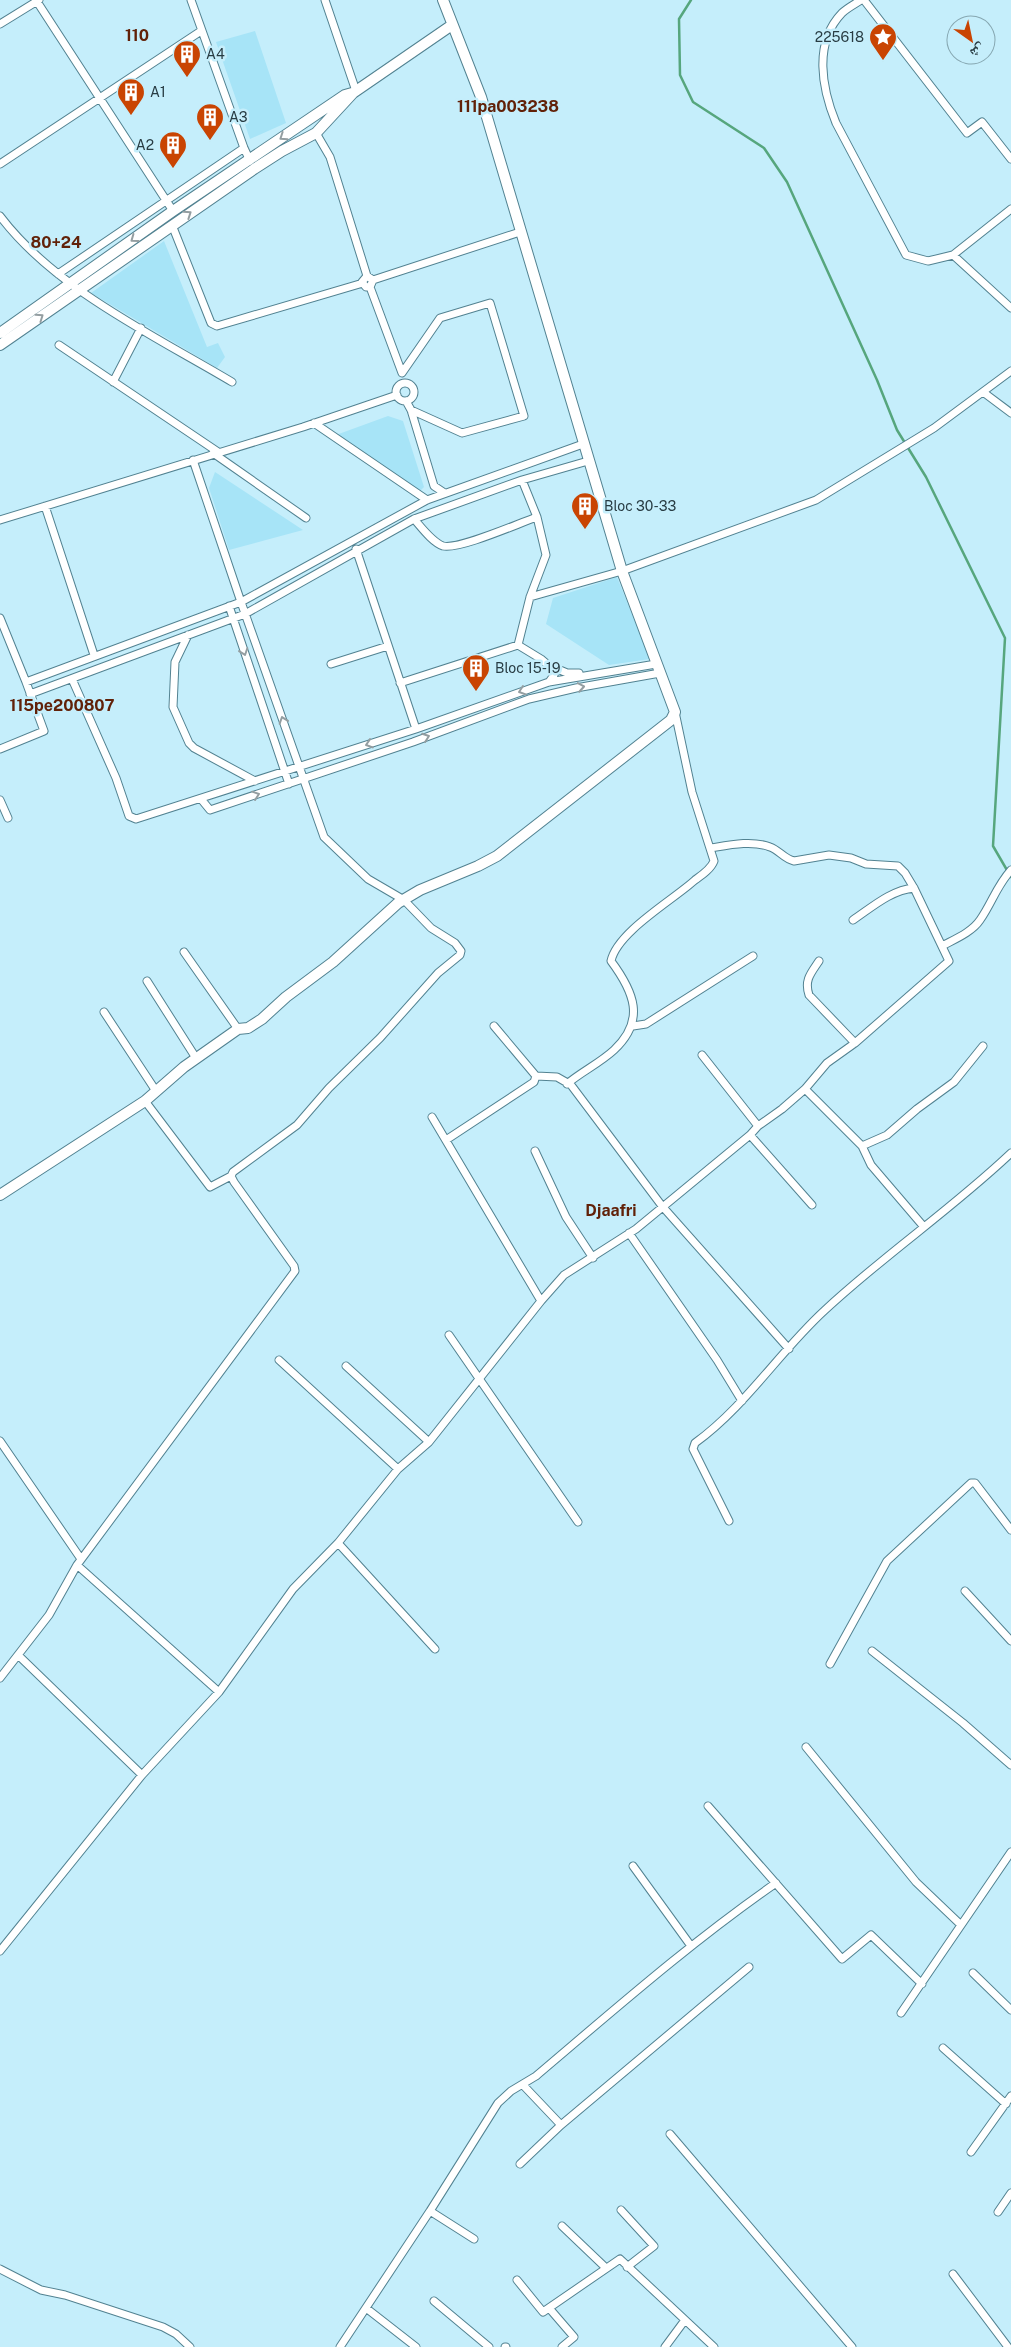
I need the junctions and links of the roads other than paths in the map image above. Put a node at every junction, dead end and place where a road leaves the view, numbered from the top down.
1 (37, 0) edge
2 (191, 0) edge
3 (325, 0) edge
4 (443, 0) edge
5 (862, 0) edge
6 (0, 24) edge
7 (452, 25) junction
8 (201, 31) junction
9 (355, 92) junction
10 (101, 98) junction
11 (318, 114) junction
12 (302, 124) junction
13 (327, 124) junction
14 (313, 135) junction
15 (244, 148) junction
16 (1011, 159) edge
17 (0, 164) edge
18 (252, 164) junction
19 (166, 200) junction
20 (1011, 209) edge
21 (173, 211) junction
22 (0, 216) edge
23 (172, 225) junction
24 (520, 232) junction
25 (953, 255) junction
26 (58, 274) junction
27 (368, 282) junction
28 (75, 288) junction
29 (1011, 308) edge
30 (142, 328) junction
31 (0, 333) edge
32 (59, 344) dead end
33 (0, 345) edge
34 (1011, 371) edge
35 (402, 373) junction
36 (113, 382) junction
37 (232, 382) dead end
38 (404, 384) junction
39 (983, 392) junction
40 (397, 395) junction
41 (406, 401) junction
42 (411, 410) junction
43 (1011, 413) edge
44 (314, 423) junction
45 (583, 444) junction
46 (216, 453) junction
47 (194, 460) junction
48 (588, 461) junction
49 (522, 480) junction
50 (443, 492) junction
51 (427, 500) junction
52 (45, 506) junction
53 (537, 517) junction
54 (306, 518) dead end
55 (414, 519) junction
56 (0, 520) edge
57 (354, 541) junction
58 (357, 553) junction
59 (622, 571) junction
60 (530, 597) junction
61 (241, 602) junction
62 (229, 606) junction
63 (245, 614) junction
64 (0, 618) edge
65 (233, 619) junction
66 (188, 635) junction
67 (518, 645) junction
68 (388, 646) junction
69 (94, 655) junction
70 (331, 664) dead end
71 (548, 665) junction
72 (658, 668) junction
73 (598, 673) junction
74 (72, 678) junction
75 (26, 682) junction
76 (549, 682) junction
77 (400, 683) junction
78 (30, 694) junction
79 (675, 712) junction
80 (416, 728) junction
81 (0, 749) edge
82 (298, 766) junction
83 (284, 771) junction
84 (303, 779) junction
85 (255, 781) junction
86 (288, 784) junction
87 (201, 799) junction
88 (0, 800) edge
89 (8, 818) dead end
90 (711, 848) junction
91 (1011, 870) edge
92 (914, 888) junction
93 (404, 900) junction
94 (853, 920) dead end
95 (942, 946) junction
96 (184, 952) dead end
97 (753, 956) dead end
98 (819, 961) dead end
99 (147, 981) dead end
100 (104, 1012) dead end
101 (494, 1026) dead end
102 (633, 1026) junction
103 (238, 1029) junction
104 (855, 1043) junction
105 (983, 1046) dead end
106 (702, 1055) dead end
107 (196, 1058) junction
108 (536, 1076) junction
109 (567, 1084) junction
110 (805, 1089) junction
111 (156, 1091) junction
112 (146, 1101) junction
113 (432, 1116) dead end
114 (758, 1126) junction
115 (750, 1135) junction
116 (446, 1140) junction
117 (862, 1146) junction
118 (535, 1150) dead end
119 (1011, 1153) edge
120 (231, 1176) junction
121 (0, 1195) edge
122 (812, 1205) dead end
123 (662, 1206) junction
124 (924, 1227) junction
125 (629, 1233) junction
126 (593, 1258) junction
127 (541, 1301) junction
128 (449, 1335) dead end
129 (789, 1348) junction
130 (279, 1360) dead end
131 (346, 1366) dead end
132 (480, 1378) junction
133 (742, 1401) junction
134 (0, 1441) edge
135 (429, 1442) junction
136 (398, 1469) junction
137 (729, 1521) dead end
138 (578, 1522) dead end
139 (1011, 1530) edge
140 (338, 1543) junction
141 (79, 1562) junction
142 (965, 1591) dead end
143 (1011, 1641) edge
144 (435, 1649) dead end
145 (872, 1650) dead end
146 (18, 1655) junction
147 (830, 1664) dead end
148 (0, 1678) edge
149 (219, 1692) junction
150 (806, 1747) dead end
151 (1011, 1765) edge
152 (142, 1775) junction
153 (708, 1806) dead end
154 (1011, 1852) edge
155 (633, 1866) dead end
156 (776, 1883) junction
157 (962, 1925) junction
158 (691, 1946) junction
159 (0, 1950) edge
160 (749, 1967) dead end
161 (973, 1973) dead end
162 (922, 1984) junction
163 (1011, 2010) edge
164 (901, 2013) dead end
165 (943, 2048) dead end
166 (523, 2085) junction
167 (1011, 2096) edge
168 (1006, 2104) junction
169 (561, 2125) junction
170 (670, 2134) dead end
171 (971, 2152) dead end
172 (520, 2164) dead end
173 (1011, 2194) edge
174 (621, 2210) dead end
175 (430, 2211) junction
176 (998, 2212) dead end
177 (562, 2226) dead end
178 (474, 2238) dead end
179 (627, 2267) junction
180 (606, 2268) junction
181 (0, 2269) edge
182 (953, 2274) dead end
183 (517, 2280) dead end
184 (434, 2301) dead end
185 (366, 2308) junction
186 (549, 2308) junction
187 (685, 2320) junction
188 (190, 2347) edge
189 (340, 2347) edge
190 (416, 2347) edge
191 (489, 2347) edge
192 (562, 2347) edge
193 (665, 2347) edge
194 (714, 2347) edge
195 (852, 2347) edge
196 (1008, 2347) edge

1 - 6 street
1 - 10 street
2 - 8 street
3 - 9 street
4 - 7 street
5 - 16 street
5 - 25 street
7 - 9 street
7 - 24 street
8 - 10 street
8 - 15 street
9 - 11 street
9 - 13 street
10 - 17 street
10 - 19 street
11 - 12 street
11 - 13 street
12 - 14 street
12 -> 18 street
13 - 14 street
14 - 18 street
14 - 27 street
15 - 18 street
15 - 19 street
18 - 21 street
23 -> 18 street
19 - 21 street
19 - 26 street
20 - 25 street
21 -> 28 street
22 - 26 street
23 - 27 street
23 - 28 street
24 - 27 street
24 - 45 street
25 - 29 street
26 - 28 street
27 - 35 street
28 - 30 street
28 - 31 street
33 -> 28 street
30 - 36 street
30 - 37 street
32 - 36 street
34 - 39 street
35 - 38 street
35 - 42 street
36 - 46 street
38 - 40 street
38 - 41 street
39 - 43 street
39 - 59 street
40 - 41 street
40 - 44 street
41 - 42 street
42 - 50 street
44 - 46 street
44 - 51 street
45 - 48 street
45 - 50 street
46 - 47 street
46 - 54 street
47 - 52 street
47 - 61 street
48 - 49 street
48 - 59 street
49 - 53 street
49 - 55 street
50 - 51 street
51 - 57 street
52 - 56 street
52 - 69 street
53 - 55 street
53 - 60 street
55 - 58 street
57 - 58 street
57 - 61 street
58 - 63 street
58 - 68 street
59 - 60 street
59 - 72 street
60 - 67 street
61 - 62 street
61 - 63 street
62 - 65 street
62 - 69 street
63 - 65 street
82 -> 63 street
64 - 75 street
65 - 66 street
65 -> 83 street
66 - 74 street
66 - 85 street
67 - 71 street
67 - 77 street
68 - 70 street
68 - 77 street
69 - 75 street
71 - 73 street
71 - 76 street
72 - 73 street
72 - 79 street
84 -> 72 street
73 - 76 street
74 - 78 street
74 - 87 street
75 - 78 street
76 -> 80 street
77 - 80 street
78 - 81 street
79 - 90 street
79 - 93 street
80 -> 82 street
82 - 83 street
82 - 84 street
83 - 85 street
83 - 86 street
84 - 86 street
84 - 93 street
85 - 87 street
87 -> 86 street
88 - 89 street
90 - 92 street
90 - 102 street
91 - 95 street
92 - 94 street
92 - 95 street
93 - 103 street
93 - 120 street
95 - 104 street
96 - 103 street
97 - 102 street
98 - 104 street
99 - 107 street
100 - 111 street
101 - 108 street
102 - 109 street
103 - 107 street
104 - 110 street
105 - 117 street
106 - 114 street
107 - 111 street
108 - 109 street
108 - 116 street
109 - 123 street
110 - 114 street
110 - 117 street
111 - 112 street
112 - 120 street
112 - 121 street
113 - 116 street
114 - 115 street
115 - 122 street
115 - 123 street
116 - 127 street
117 - 124 street
118 - 126 street
119 - 124 street
120 - 141 street
123 - 125 street
123 - 129 street
124 - 129 street
125 - 126 street
125 - 133 street
126 - 127 street
127 - 132 street
128 - 132 street
129 - 133 street
130 - 136 street
131 - 135 street
132 - 135 street
132 - 138 street
133 - 137 street
134 - 141 street
135 - 136 street
136 - 140 street
139 - 147 street
140 - 144 street
140 - 149 street
141 - 146 street
141 - 149 street
142 - 143 street
145 - 151 street
146 - 148 street
146 - 152 street
149 - 152 street
150 - 157 street
152 - 159 street
153 - 156 street
154 - 157 street
155 - 158 street
156 - 158 street
156 - 162 street
157 - 162 street
158 - 166 street
160 - 169 street
161 - 163 street
162 - 164 street
165 - 168 street
166 - 169 street
166 - 175 street
167 - 168 street
168 - 171 street
169 - 172 street
170 - 195 street
173 - 176 street
174 - 179 street
175 - 178 street
175 - 185 street
177 - 180 street
179 - 180 street
179 - 187 street
180 - 186 street
181 - 188 street
182 - 196 street
183 - 186 street
184 - 191 street
185 - 189 street
185 - 190 street
186 - 192 street
187 - 193 street
187 - 194 street

